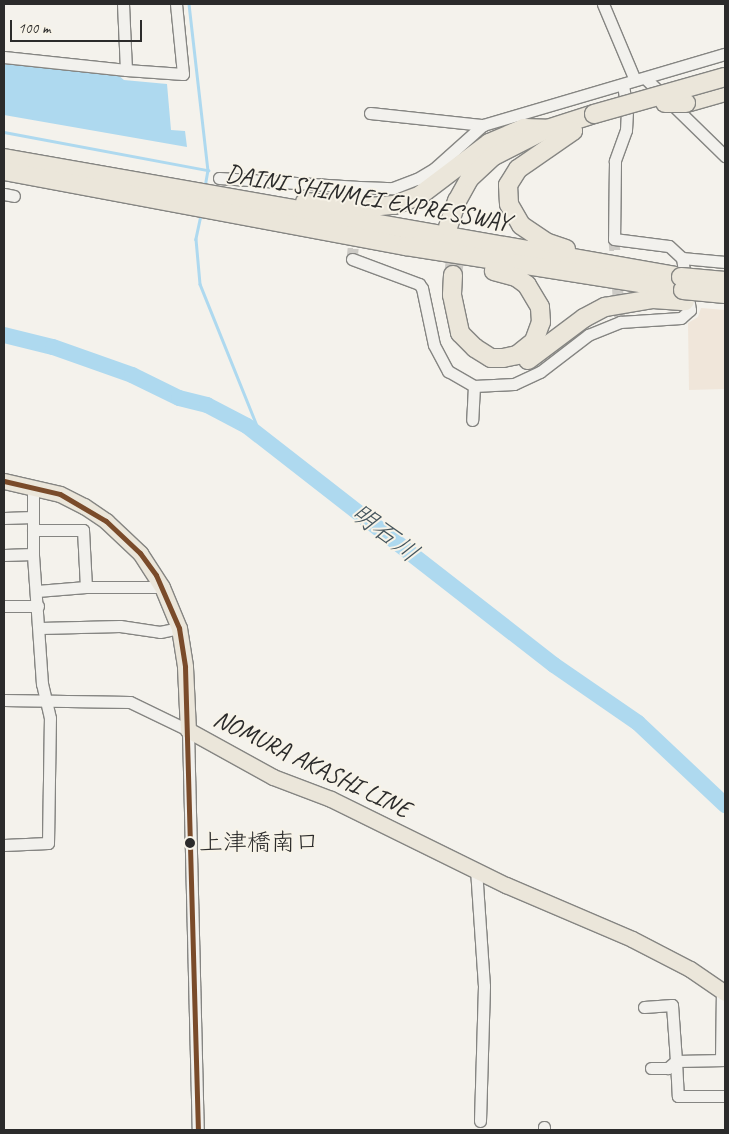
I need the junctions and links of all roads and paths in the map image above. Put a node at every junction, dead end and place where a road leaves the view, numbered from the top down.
1 (123, 4) edge
2 (176, 4) edge
3 (603, 4) edge
4 (725, 54) edge
5 (4, 58) edge
6 (725, 68) edge
7 (126, 70) junction
8 (725, 77) edge
9 (640, 79) junction
10 (623, 85) junction
11 (725, 85) edge
12 (725, 92) edge
13 (658, 100) junction
14 (370, 113) dead end
15 (599, 118) junction
16 (483, 125) junction
17 (547, 129) junction
18 (573, 132) junction
19 (725, 156) edge
20 (4, 158) edge
21 (4, 171) edge
22 (219, 178) dead end
23 (150, 191) junction
24 (231, 202) junction
25 (406, 246) junction
26 (682, 258) junction
27 (352, 259) dead end
28 (587, 261) junction
29 (725, 262) edge
30 (725, 282) edge
31 (683, 289) junction
32 (725, 294) edge
33 (725, 304) edge
34 (474, 386) junction
35 (472, 420) dead end
36 (4, 481) edge
37 (33, 486) junction
38 (33, 517) junction
39 (4, 518) edge
40 (33, 530) junction
41 (4, 554) edge
42 (33, 554) junction
43 (86, 587) junction
44 (162, 587) junction
45 (36, 591) junction
46 (4, 606) edge
47 (38, 606) junction
48 (40, 628) junction
49 (179, 628) junction
50 (47, 699) junction
51 (4, 700) edge
52 (188, 730) junction
53 (4, 845) edge
54 (476, 868) junction
55 (724, 992) edge
56 (644, 1007) dead end
57 (723, 1060) edge
58 (676, 1061) junction
59 (651, 1068) dead end
60 (725, 1096) edge
61 (480, 1121) dead end
62 (198, 1130) edge

1 - 7 street
2 - 7 street
3 - 9 street
4 - 9 street
5 - 7 street
6 - 13 highway, bridge
8 - 13 highway, bridge
9 - 10 street
9 - 19 street
10 - 16 street
10 - 26 street
11 - 13 highway, bridge
12 - 13 highway, bridge
13 - 15 highway
14 - 16 street
15 - 17 highway
15 - 18 highway
16 - 22 street
17 - 18 highway
17 - 24 highway
18 - 28 highway
20 - 23 highway, DAINI SHINMEI EXPRESSWAY
21 - 23 highway, DAINI SHINMEI EXPRESSWAY
23 - 24 highway, DAINI SHINMEI EXPRESSWAY
23 - 24 highway, DAINI SHINMEI EXPRESSWAY
24 - 25 highway, DAINI SHINMEI EXPRESSWAY
24 - 28 highway, DAINI SHINMEI EXPRESSWAY
25 - 31 highway, DAINI SHINMEI EXPRESSWAY
25 - 31 highway
26 - 29 street
26 - 34 street
27 - 34 street
28 - 31 highway, DAINI SHINMEI EXPRESSWAY
30 - 31 highway, DAINI SHINMEI EXPRESSWAY, bridge
31 - 32 highway, DAINI SHINMEI EXPRESSWAY, bridge
31 - 33 highway
34 - 35 street
36 - 37 main road, NOMURA AKASHI LINE
37 - 38 street
37 - 44 main road, NOMURA AKASHI LINE
38 - 39 street
38 - 40 street
40 - 42 street
40 - 43 street
41 - 42 street
42 - 45 street
43 - 44 street
43 - 45 street
44 - 49 main road, NOMURA AKASHI LINE
45 - 47 street
46 - 47 street
47 - 48 street
48 - 49 street
48 - 50 street
49 - 52 main road, NOMURA AKASHI LINE
50 - 51 street
50 - 52 street
50 - 53 street
52 - 54 main road, NOMURA AKASHI LINE
52 - 62 street
54 - 55 main road, NOMURA AKASHI LINE
54 - 61 street
55 - 57 street
56 - 58 street
57 - 58 street
58 - 59 street
58 - 60 street

